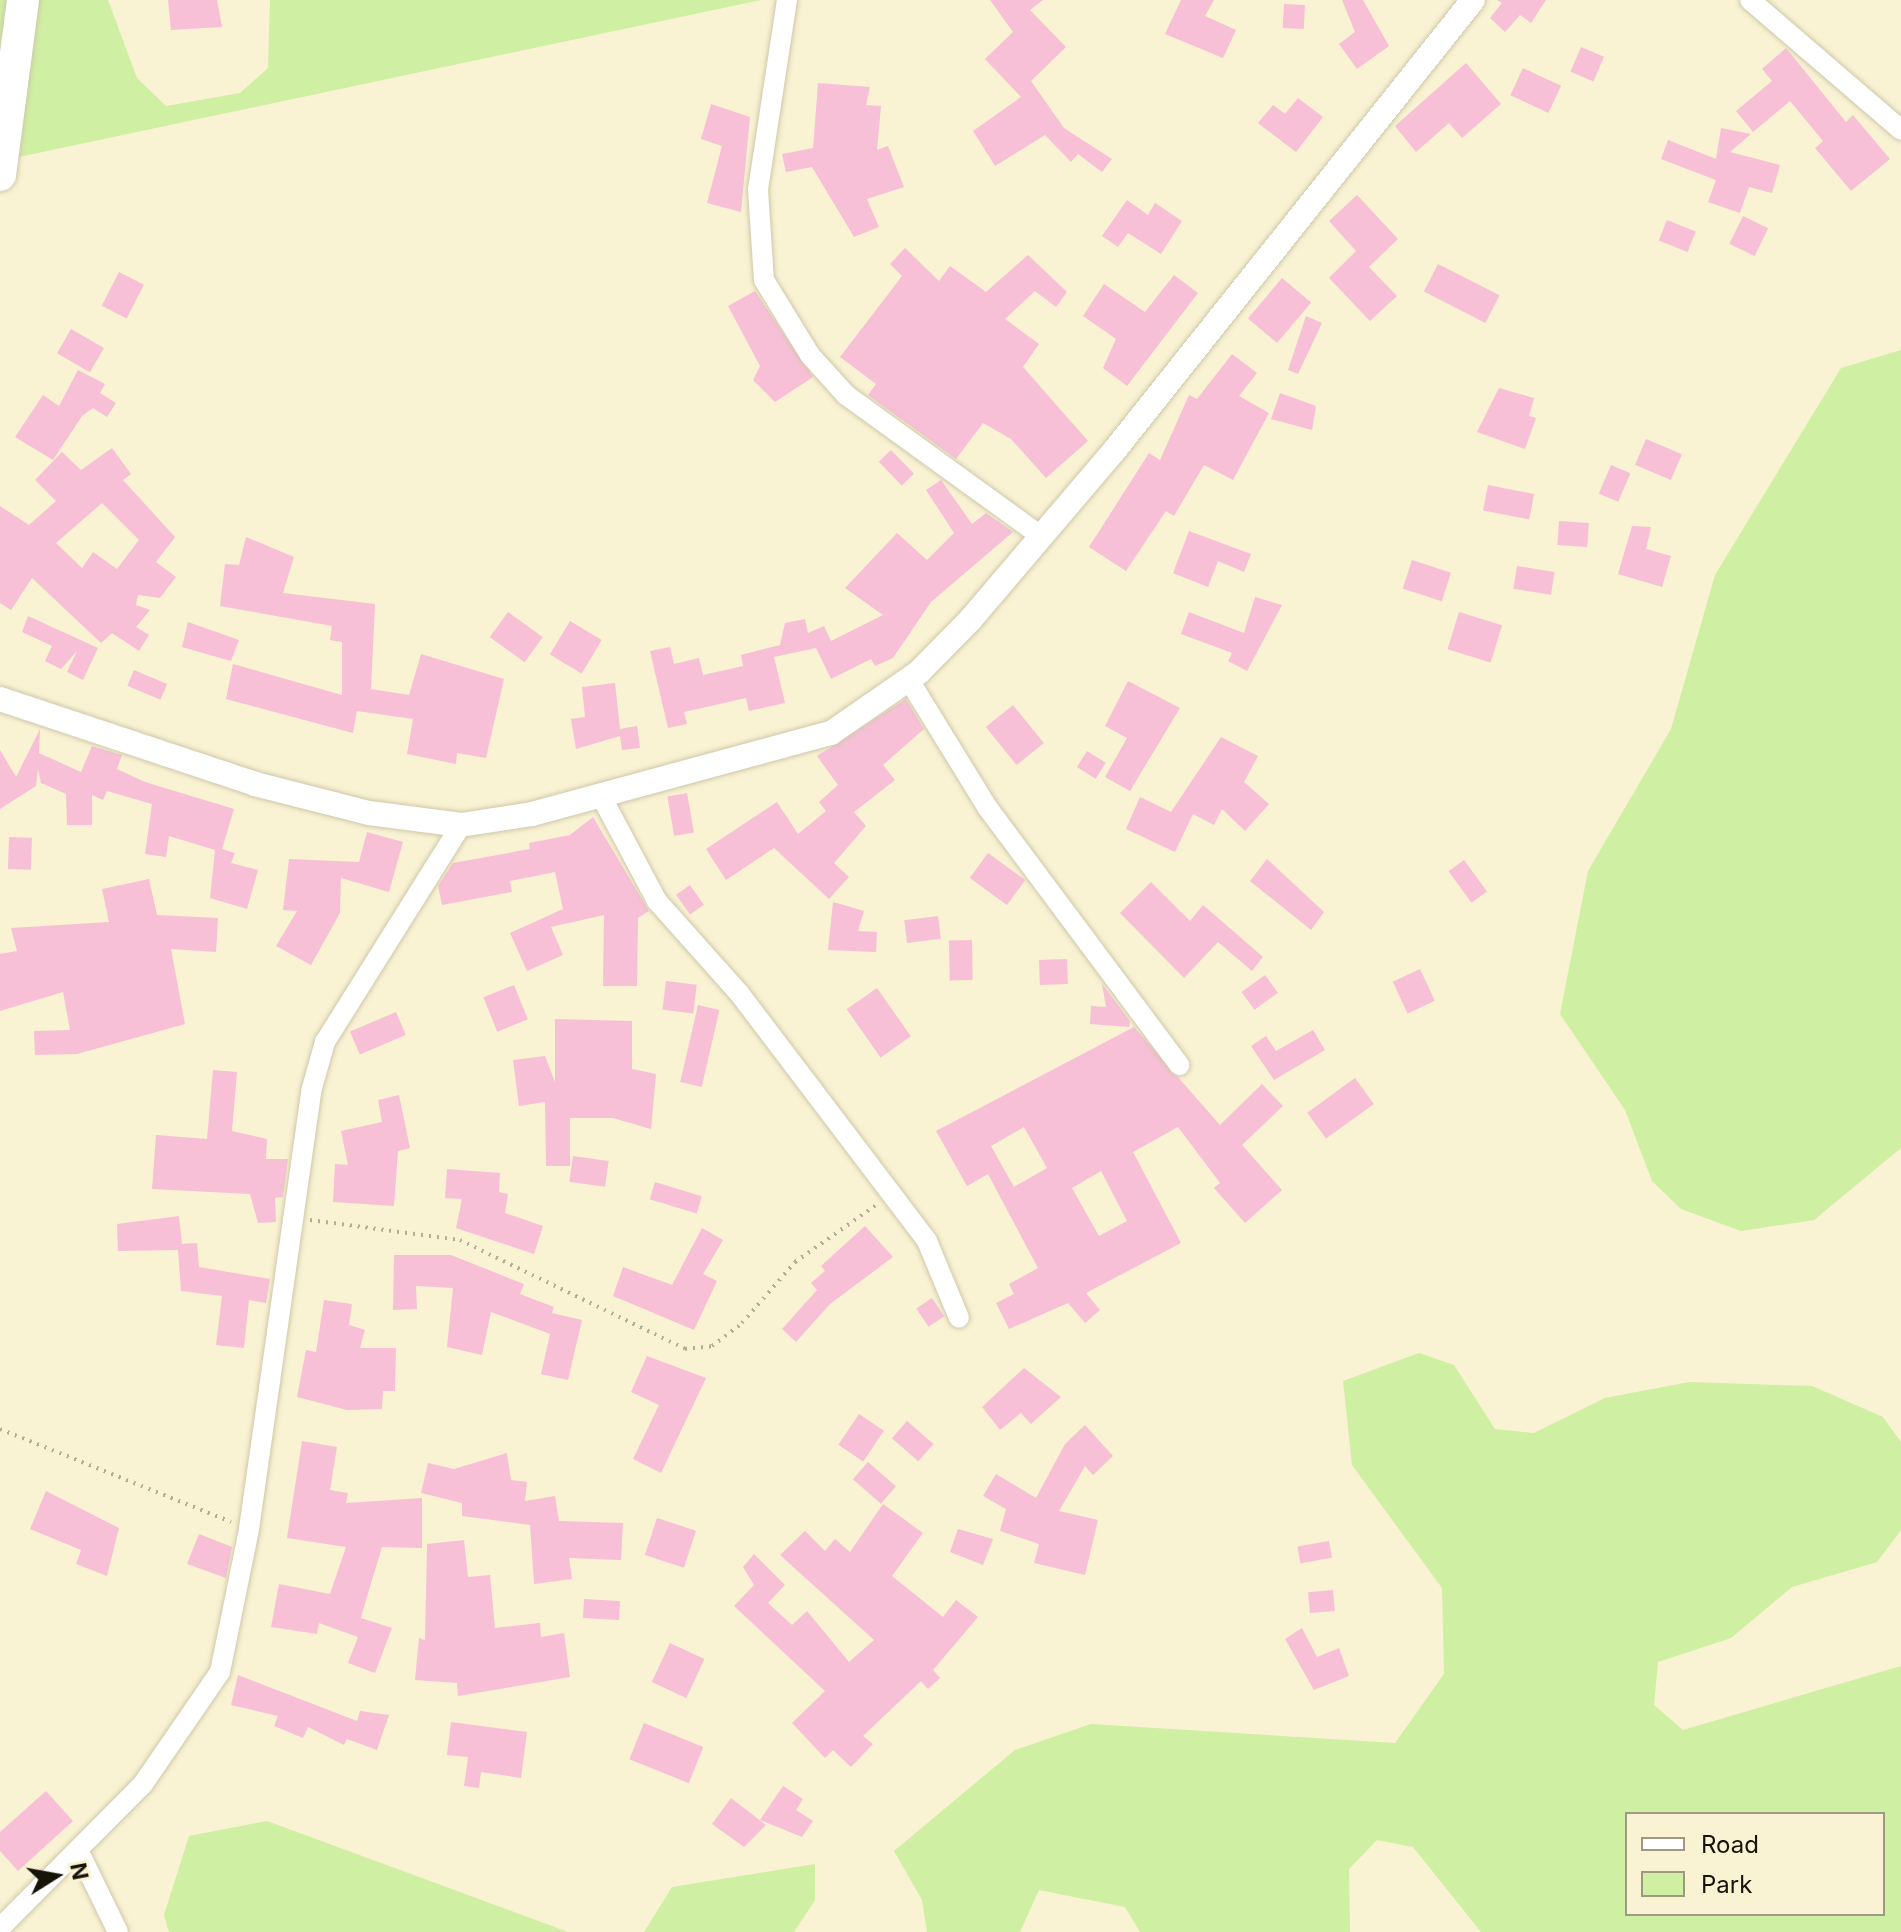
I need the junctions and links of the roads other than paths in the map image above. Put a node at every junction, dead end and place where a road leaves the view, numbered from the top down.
1 (23, 0) edge
2 (787, 0) edge
3 (1473, 0) edge
4 (1750, 0) edge
5 (1901, 130) edge
6 (0, 175) edge
7 (1042, 537) junction
8 (909, 680) junction
9 (0, 699) edge
10 (600, 794) junction
11 (461, 825) junction
12 (1179, 1065) dead end
13 (959, 1318) dead end
14 (78, 1850) junction
15 (0, 1928) edge
16 (118, 1932) edge

1 - 6 highway
2 - 7 street
3 - 7 street
4 - 5 street
7 - 8 street
8 - 10 street
8 - 12 street
9 - 11 street
10 - 11 street
10 - 13 street
11 - 14 street
14 - 15 street
14 - 16 street

